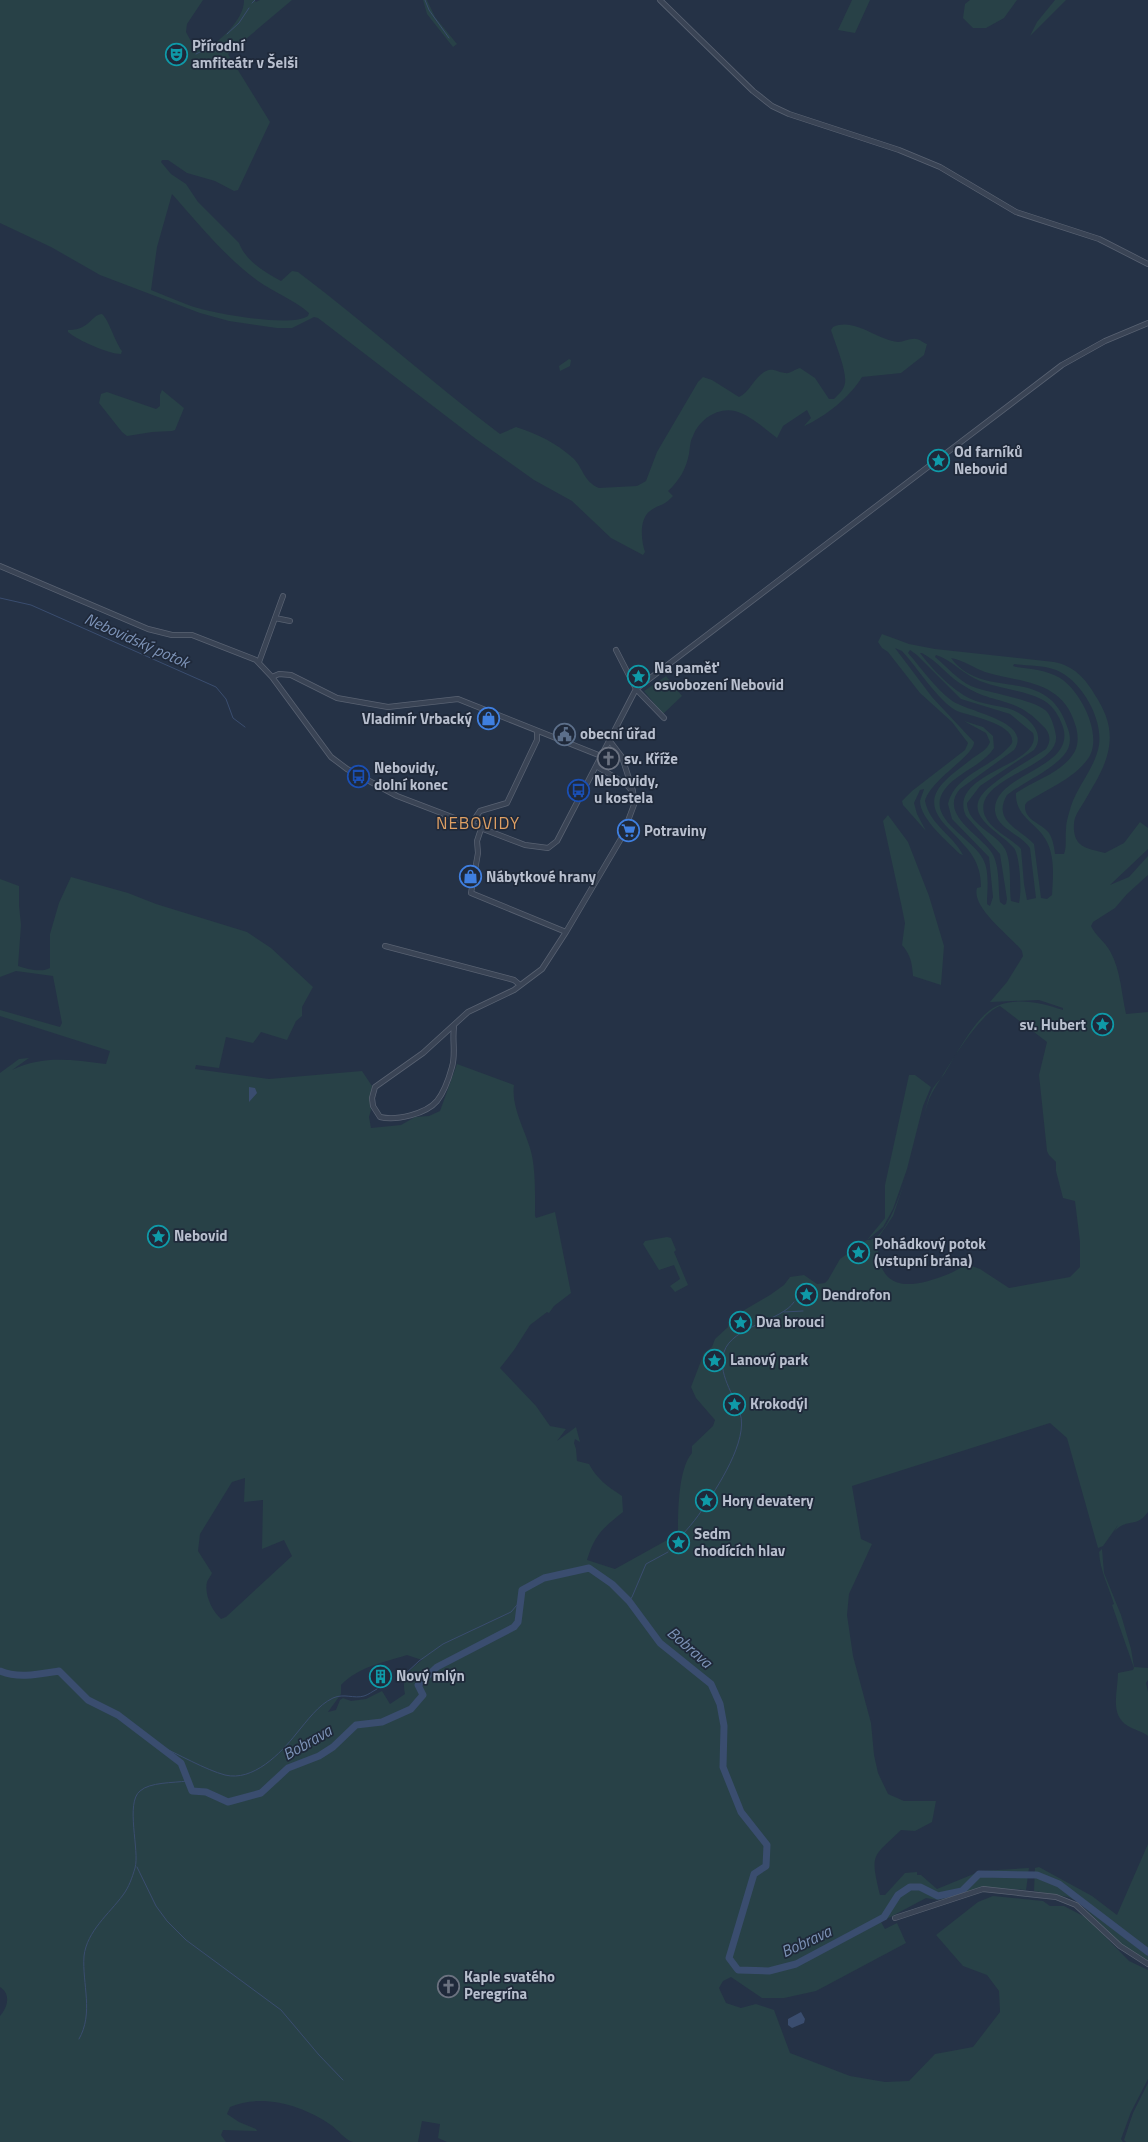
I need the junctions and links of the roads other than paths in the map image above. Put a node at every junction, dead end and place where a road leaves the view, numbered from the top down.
1 (660, 0) edge
2 (1147, 263) edge
3 (1148, 323) edge
4 (0, 566) edge
5 (283, 596) dead end
6 (275, 618) junction
7 (290, 621) dead end
8 (616, 650) dead end
9 (259, 662) junction
10 (272, 677) junction
11 (636, 689) junction
12 (664, 718) dead end
13 (537, 731) junction
14 (609, 740) junction
15 (601, 756) junction
16 (596, 766) junction
17 (633, 792) junction
18 (471, 824) junction
19 (481, 829) junction
20 (566, 932) junction
21 (385, 946) dead end
22 (520, 985) junction
23 (454, 1027) junction
24 (895, 1918) dead end
25 (1148, 1964) edge

1 - 2 street
3 - 11 street
4 - 9 street
5 - 6 street
6 - 7 street
6 - 9 street
8 - 11 street
9 - 10 street
10 - 13 street
10 - 18 street
11 - 12 street
11 - 14 street
13 - 15 street
13 - 18 street
14 - 15 street
14 - 17 street
15 - 16 street
16 - 17 street
16 - 19 street
17 - 20 street
18 - 19 street
19 - 20 street
20 - 22 street
21 - 22 street
22 - 23 street
23 - 23 street
24 - 25 street

